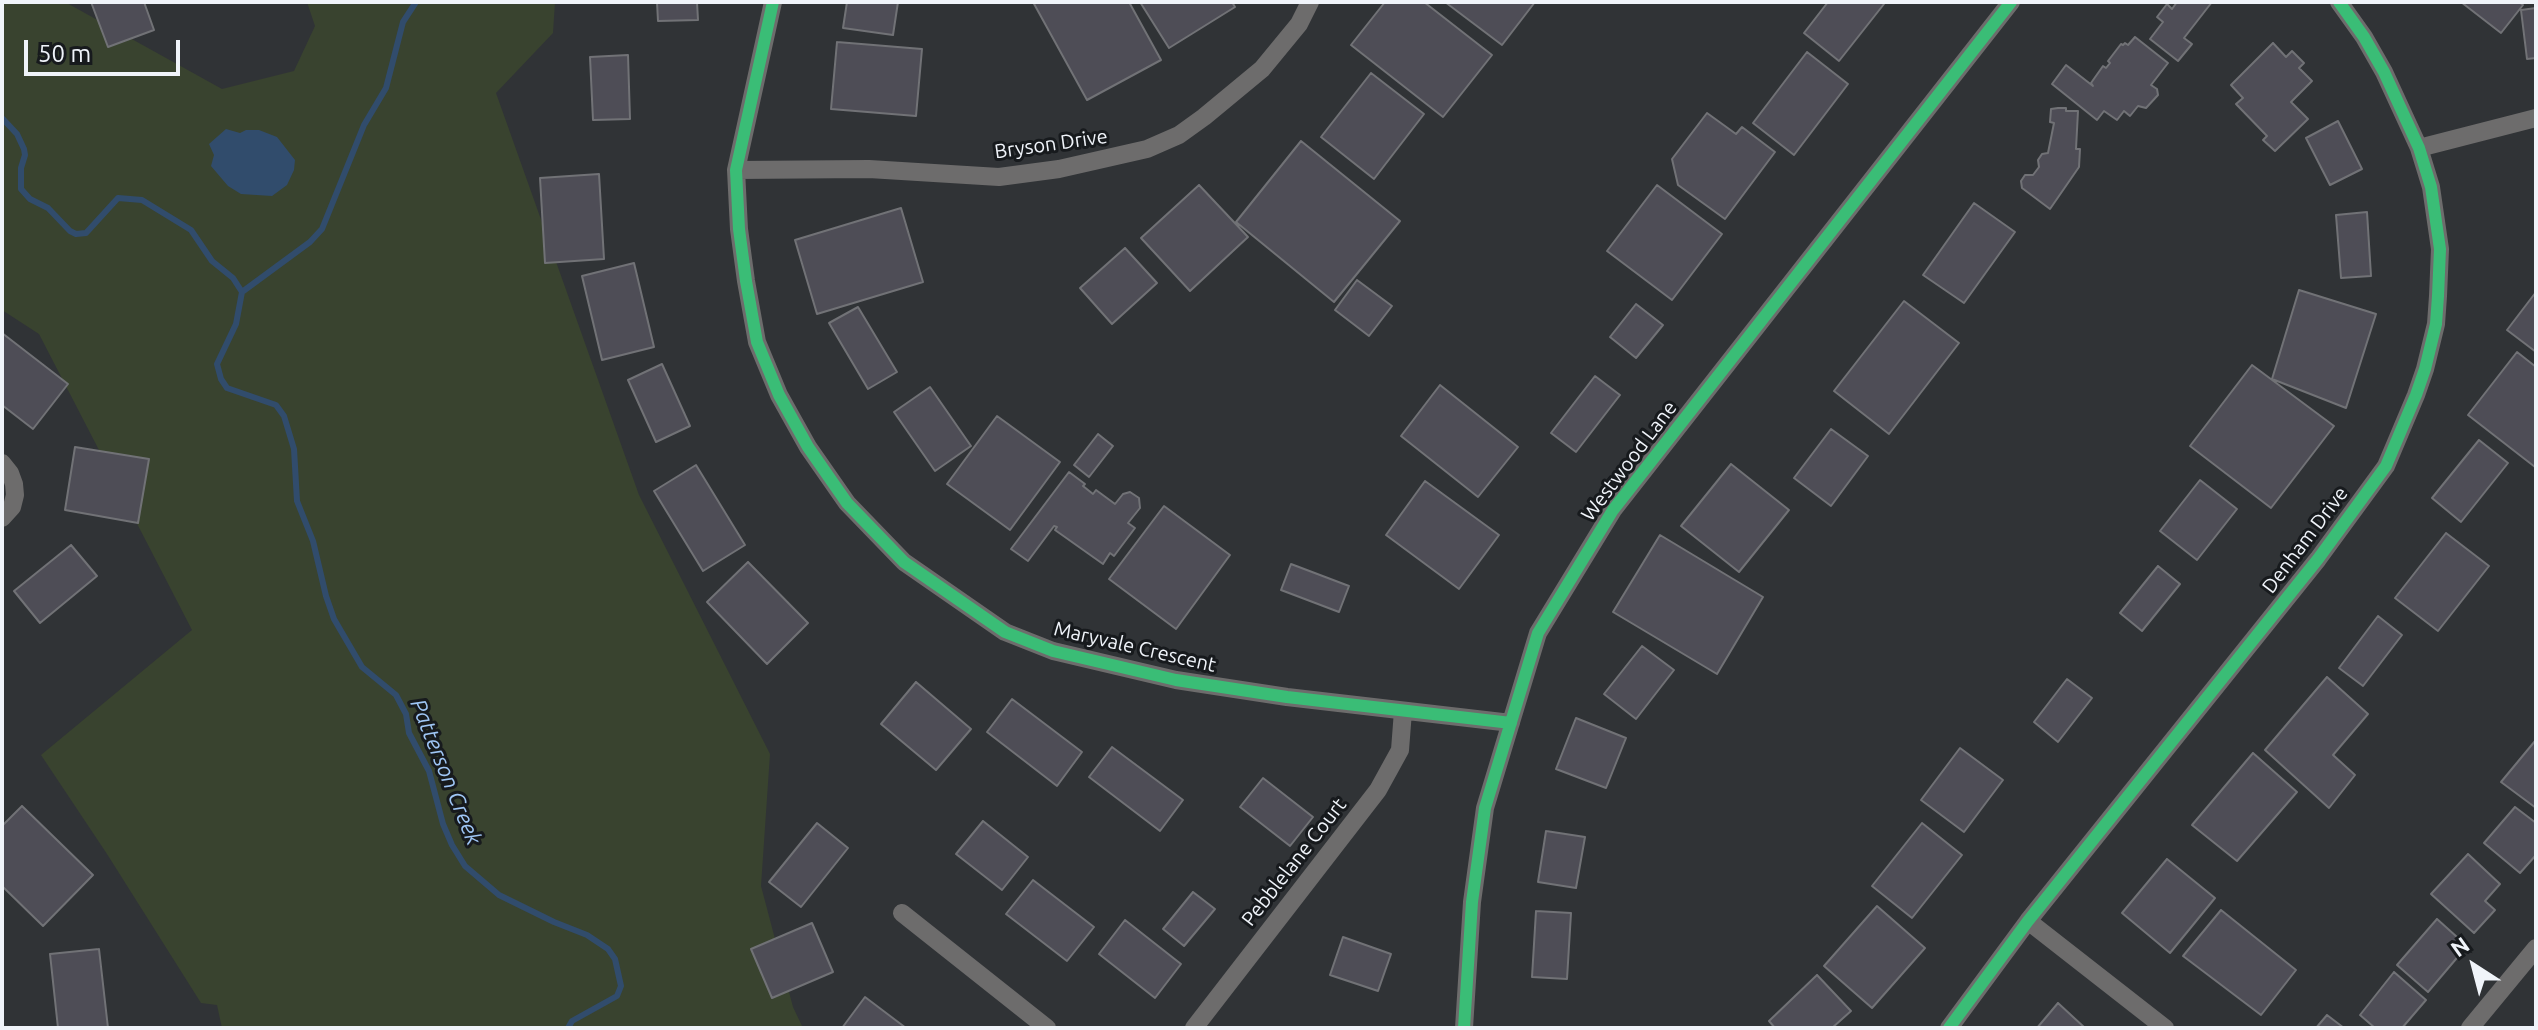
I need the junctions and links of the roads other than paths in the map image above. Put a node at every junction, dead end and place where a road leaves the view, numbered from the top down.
1 (773, 2) edge
2 (1310, 2) edge
3 (2011, 2) edge
4 (2339, 2) edge
5 (2536, 118) edge
6 (2419, 148) junction
7 (736, 170) junction
8 (2, 463) edge
9 (2, 518) edge
10 (1403, 711) junction
11 (1511, 723) junction
12 (902, 913) dead end
13 (2028, 921) junction
14 (2536, 948) edge
15 (1047, 1028) edge
16 (1194, 1028) edge
17 (1464, 1028) edge
18 (1949, 1028) edge
19 (2165, 1028) edge
20 (2470, 1028) edge

1 - 7 street, Maryvale Crescent
2 - 7 street, Bryson Drive
3 - 11 street, Westwood Lane
4 - 6 street, Denham Drive
5 - 6 street
6 - 13 street, Denham Drive
7 - 10 street, Maryvale Crescent
8 - 9 street
10 - 11 street, Maryvale Crescent
10 - 16 street, Pebblelane Court
11 - 17 street, Westwood Lane
12 - 15 street
13 - 18 street, Denham Drive
13 - 19 street
14 - 20 street

